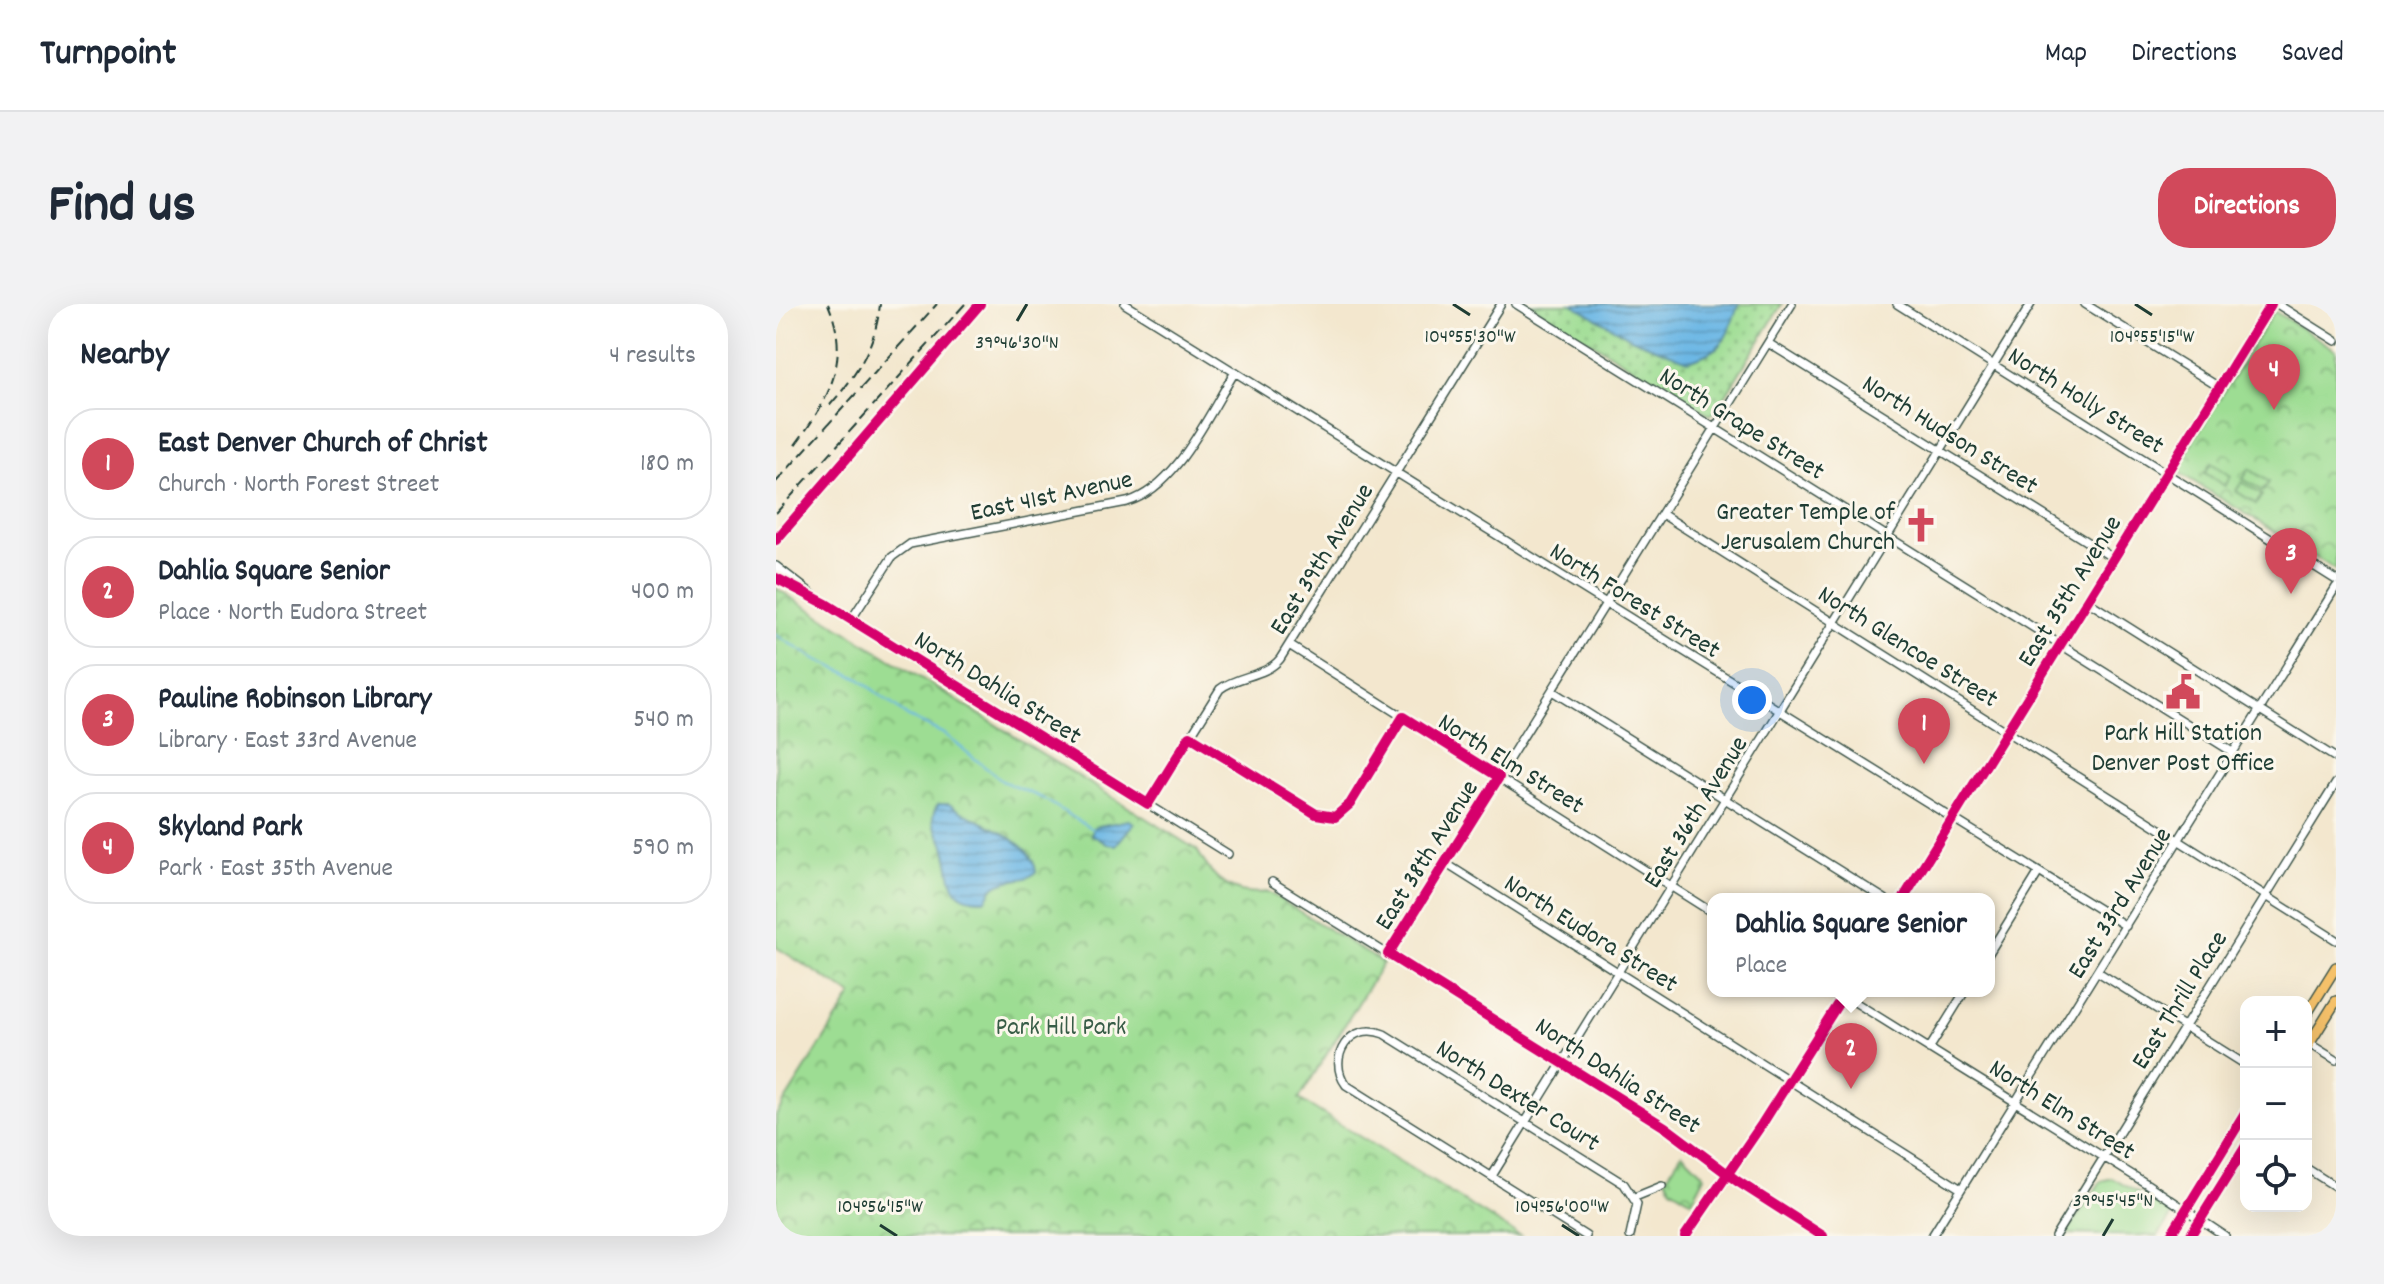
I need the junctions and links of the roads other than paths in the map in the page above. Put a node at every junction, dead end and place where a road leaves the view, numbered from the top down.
1 (980, 304) edge
2 (1125, 304) edge
3 (1501, 304) edge
4 (1516, 304) edge
5 (1792, 304) edge
6 (1897, 304) edge
7 (2031, 304) edge
8 (2085, 304) edge
9 (2271, 304) edge
10 (2277, 304) edge
11 (2336, 341) edge
12 (1768, 343) junction
13 (1994, 364) junction
14 (1235, 372) junction
15 (2219, 387) junction
16 (1715, 428) junction
17 (1941, 450) junction
18 (1396, 473) junction
19 (2166, 473) junction
20 (1662, 514) junction
21 (1887, 536) junction
22 (776, 540) edge
23 (2113, 558) junction
24 (776, 566) edge
25 (776, 578) edge
26 (2336, 580) edge
27 (2336, 587) edge
28 (2087, 601) junction
29 (826, 604) junction
30 (1606, 604) junction
31 (851, 620) junction
32 (1835, 622) junction
33 (2061, 644) junction
34 (1289, 645) junction
35 (1552, 691) junction
36 (2260, 710) junction
37 (1779, 711) junction
38 (1403, 717) junction
39 (2007, 730) junction
40 (1190, 736) junction
41 (2234, 753) junction
42 (2336, 758) edge
43 (1499, 777) junction
44 (2336, 783) edge
45 (1726, 798) junction
46 (1148, 804) junction
47 (1953, 819) junction
48 (2180, 840) junction
49 (1228, 854) dead end
50 (1445, 863) junction
51 (2039, 872) junction
52 (1272, 882) dead end
53 (1671, 886) junction
54 (1876, 893) edge
55 (1907, 893) edge
56 (2266, 896) junction
57 (1707, 909) edge
58 (2126, 926) junction
59 (2336, 940) edge
60 (1995, 943) edge
61 (1388, 954) junction
62 (2336, 967) edge
63 (1618, 972) junction
64 (2098, 972) junction
65 (1839, 997) edge
66 (1850, 997) edge
67 (1961, 997) edge
68 (2336, 1001) edge
69 (2312, 1005) edge
70 (2185, 1027) junction
71 (2312, 1040) edge
72 (2312, 1048) edge
73 (1929, 1049) junction
74 (2336, 1060) edge
75 (2240, 1061) edge
76 (1562, 1062) junction
77 (1790, 1082) junction
78 (2015, 1102) junction
79 (1526, 1120) junction
80 (2240, 1122) edge
81 (2240, 1156) edge
82 (2104, 1157) junction
83 (2312, 1172) edge
84 (1727, 1173) junction
85 (1492, 1176) junction
86 (1662, 1186) dead end
87 (2336, 1187) edge
88 (1961, 1189) junction
89 (1635, 1197) junction
90 (2186, 1210) junction
91 (2200, 1221) junction
92 (1586, 1236) edge
93 (1630, 1236) edge
94 (1685, 1236) edge
95 (1823, 1236) edge
96 (1932, 1236) edge
97 (2055, 1236) edge
98 (2170, 1236) edge
99 (2190, 1236) edge
100 (2225, 1236) edge

1 - 22 street
2 - 14 street, North Forest Street
3 - 18 street, East 39th Avenue
4 - 16 street, North Grape Street
5 - 12 street, East 38th Avenue
6 - 13 street, North Holly Street
7 - 13 street, East 36th Avenue
8 - 15 street
9 - 15 street, East 35th Avenue
10 - 11 street
12 - 16 street, East 38th Avenue
12 - 17 street, North Hudson Street
13 - 17 street, East 36th Avenue
13 - 19 street, North Holly Street
14 - 18 street, North Forest Street
14 - 31 street, East 41st Avenue
15 - 19 street, East 35th Avenue
16 - 20 street, East 38th Avenue
16 - 21 street, North Grape Street
17 - 21 street, East 36th Avenue
17 - 23 street, North Hudson Street
18 - 30 street, North Forest Street
18 - 34 street, East 39th Avenue
19 - 23 street, East 35th Avenue
19 - 26 street, North Holly Street
20 - 30 street, East 38th Avenue
20 - 32 street, North Glencoe Street
21 - 32 street, East 36th Avenue
21 - 33 street, North Grape Street
23 - 28 street, East 35th Avenue
24 - 29 street, North Dahlia Street
25 - 29 street, North Dahlia Street
27 - 36 street, East 33rd Avenue
28 - 33 street, East 35th Avenue
28 - 36 street
29 - 31 street, North Dahlia Street
30 - 35 street, East 38th Avenue
30 - 37 street, North Forest Street
31 - 46 street, North Dahlia Street
32 - 37 street, East 36th Avenue
32 - 39 street, North Glencoe Street
33 - 39 street, East 35th Avenue
33 - 41 street, North Grape Street
34 - 38 street, North Elm Street
34 - 40 street, East 39th Avenue
35 - 43 street, East 38th Avenue
35 - 45 street
36 - 41 street, East 33rd Avenue
36 - 42 street
37 - 45 street, East 36th Avenue
37 - 47 street, North Forest Street
38 - 40 street
38 - 43 street, North Elm Street
39 - 47 street, East 35th Avenue
39 - 48 street, North Glencoe Street
40 - 46 street, East 39th Avenue
41 - 48 street, East 33rd Avenue
43 - 50 street, East 38th Avenue
43 - 53 street, North Elm Street
44 - 56 street, East Thrill Place
45 - 53 street, East 36th Avenue
45 - 54 street
46 - 49 street, North Dahlia Street
47 - 51 street, North Forest Street
47 - 55 street, East 35th Avenue
48 - 56 street, North Glencoe Street
48 - 58 street, East 33rd Avenue
50 - 61 street, East 38th Avenue
50 - 63 street, North Eudora Street
51 - 58 street, North Forest Street
51 - 60 street
52 - 61 street, North Dahlia Street
53 - 57 street, North Elm Street
53 - 63 street, East 36th Avenue
56 - 59 street, North Glencoe Street
56 - 70 street, East Thrill Place
58 - 64 street, East 33rd Avenue
61 - 76 street, North Dahlia Street
62 - 69 main road
63 - 76 street, East 36th Avenue
63 - 77 street, North Eudora Street
64 - 70 street
64 - 78 street, East 33rd Avenue
65 - 77 street
66 - 73 street, North Elm Street
67 - 73 street
68 - 71 main road
70 - 75 street
70 - 82 street, East Thrill Place
72 - 74 street
73 - 78 street, North Elm Street
76 - 79 street, East 36th Avenue
76 - 84 street, North Dahlia Street
77 - 84 street
77 - 88 street, North Eudora Street
78 - 82 street, North Elm Street
78 - 88 street, East 33rd Avenue
79 - 85 street, East 36th Avenue
79 - 85 street, North Dexter Court
79 - 89 street, North Dexter Court
80 - 90 main road
81 - 91 main road
82 - 90 street, North Elm Street
82 - 97 street, East Thrill Place
83 - 87 street
84 - 94 street
84 - 95 street, North Dahlia Street
85 - 92 street
86 - 89 street
88 - 96 street, East 33rd Avenue
89 - 93 street
90 - 91 street, North Elm Street
90 - 98 main road
91 - 99 main road
91 - 100 street, North Elm Street

